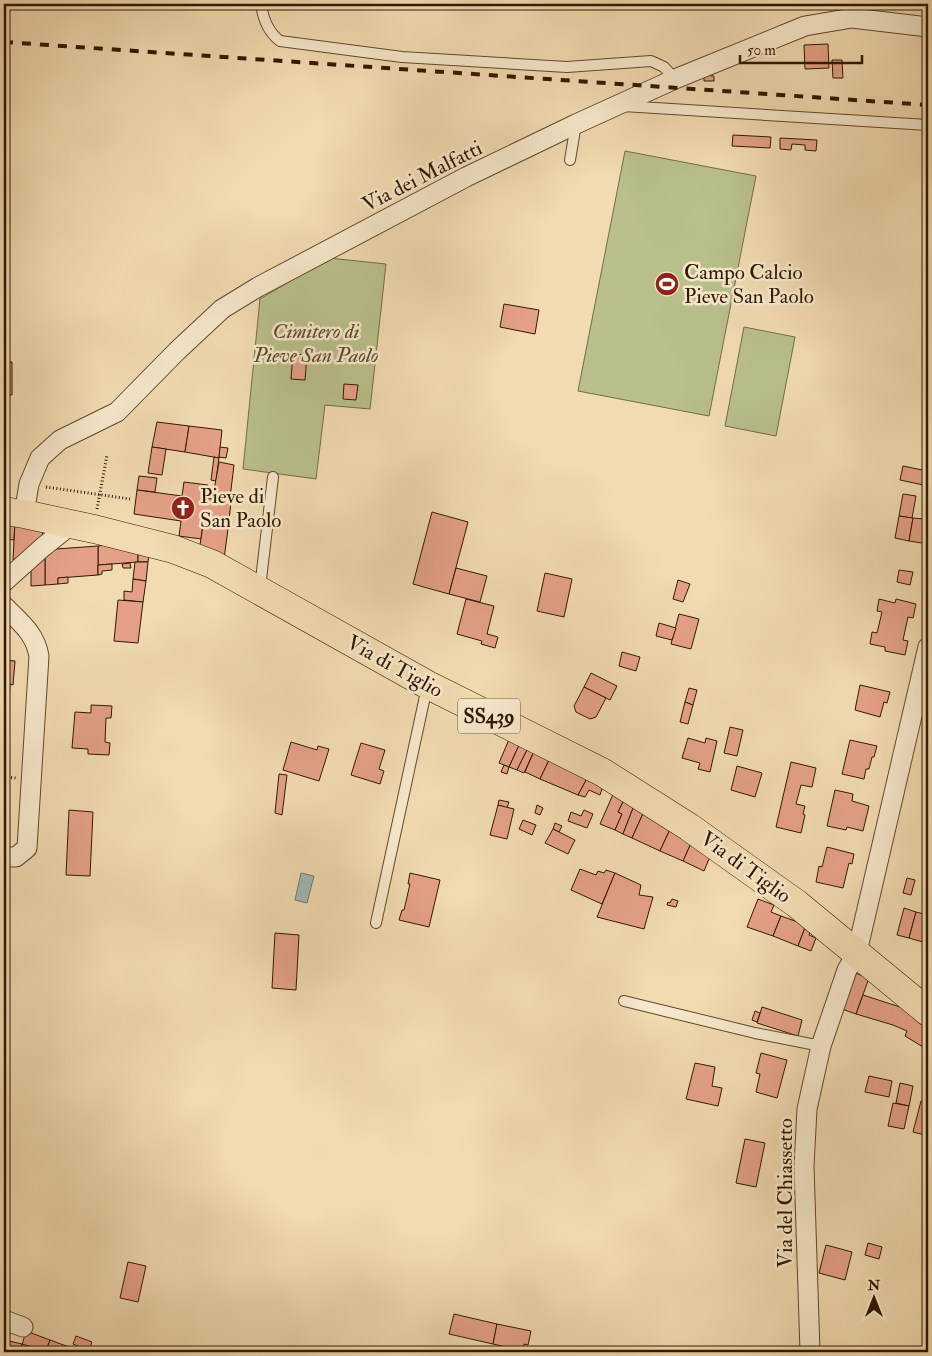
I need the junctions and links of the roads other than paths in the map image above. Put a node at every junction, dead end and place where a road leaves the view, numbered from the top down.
1 (262, 4) edge
2 (928, 27) edge
3 (675, 78) junction
4 (617, 106) junction
5 (576, 124) junction
6 (928, 125) edge
7 (570, 160) dead end
8 (273, 477) dead end
9 (14, 512) edge
10 (83, 527) junction
11 (4, 582) edge
12 (260, 591) junction
13 (4, 606) edge
14 (928, 647) edge
15 (428, 685) junction
16 (4, 857) edge
17 (376, 924) dead end
18 (857, 952) junction
19 (624, 1002) dead end
20 (928, 1012) edge
21 (821, 1046) junction
22 (4, 1320) edge
23 (23, 1327) dead end
24 (810, 1352) edge

1 - 3 lane
2 - 3 street, Via dei Malfatti
3 - 4 street, Via dei Malfatti
4 - 5 street, Via dei Malfatti
4 - 6 lane
5 - 7 lane
5 - 9 street, Via dei Malfatti
8 - 12 lane
9 - 10 main road, Via di Tiglio / SS439
10 - 11 street
10 - 12 main road, Via di Tiglio / SS439
12 - 15 main road, Via di Tiglio / SS439
13 - 16 street
14 - 18 street
15 - 17 lane
15 - 18 main road, Via di Tiglio / SS439
18 - 20 main road, Via di Tiglio / SS439
18 - 21 street, Via del Chiassetto
19 - 21 lane
21 - 24 street, Via del Chiassetto
22 - 23 street

